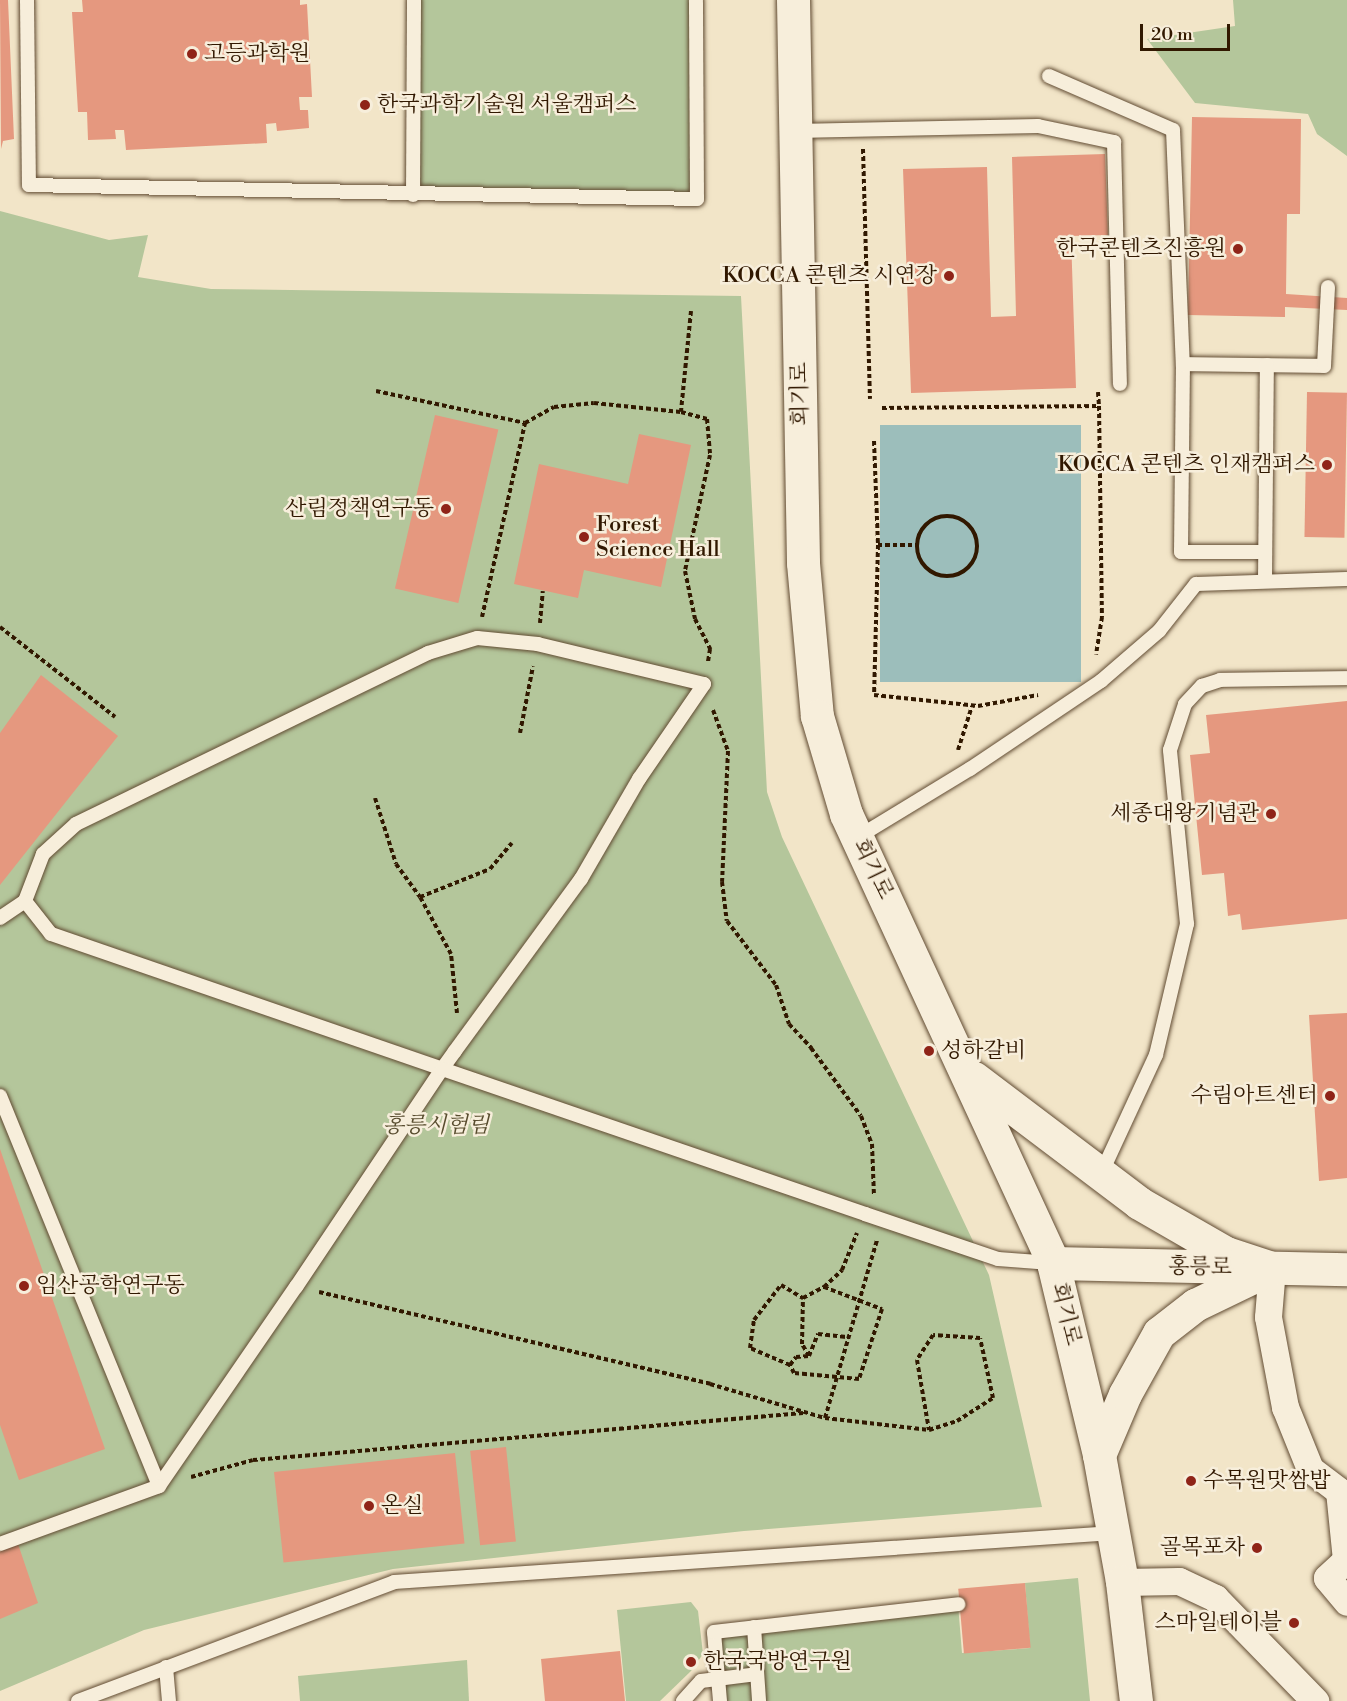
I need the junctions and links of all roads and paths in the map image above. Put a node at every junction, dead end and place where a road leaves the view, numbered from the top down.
1 (27, 0) edge
2 (414, 0) edge
3 (696, 0) edge
4 (793, 0) edge
5 (1049, 76) dead end
6 (795, 131) junction
7 (863, 146) dead end
8 (413, 195) junction
9 (1328, 287) dead end
10 (691, 311) dead end
11 (1182, 364) junction
12 (1267, 365) junction
13 (1120, 384) dead end
14 (376, 391) dead end
15 (870, 399) dead end
16 (882, 408) dead end
17 (681, 412) junction
18 (525, 423) junction
19 (874, 441) dead end
20 (878, 545) junction
21 (917, 545) junction
22 (1265, 552) junction
23 (1347, 579) edge
24 (1265, 581) junction
25 (0, 627) edge
26 (477, 638) junction
27 (1096, 659) dead end
28 (1347, 678) edge
29 (704, 684) junction
30 (1048, 694) dead end
31 (972, 705) junction
32 (115, 717) dead end
33 (948, 782) junction
34 (375, 798) dead end
35 (858, 837) junction
36 (512, 843) dead end
37 (420, 897) junction
38 (25, 901) junction
39 (0, 918) edge
40 (461, 1043) junction
41 (442, 1069) junction
42 (968, 1074) junction
43 (0, 1096) edge
44 (1100, 1176) junction
45 (865, 1214) junction
46 (884, 1220) junction
47 (1053, 1263) junction
48 (1272, 1268) junction
49 (1347, 1269) edge
50 (296, 1287) junction
51 (824, 1287) junction
52 (803, 1298) junction
53 (860, 1300) junction
54 (849, 1337) junction
55 (809, 1356) junction
56 (790, 1365) junction
57 (837, 1378) junction
58 (805, 1412) junction
59 (825, 1418) junction
60 (929, 1430) junction
61 (1100, 1455) junction
62 (159, 1486) junction
63 (1113, 1533) junction
64 (0, 1544) edge
65 (1122, 1582) junction
66 (1347, 1602) edge
67 (958, 1604) dead end
68 (754, 1627) junction
69 (166, 1667) junction
70 (757, 1674) junction
71 (718, 1679) junction
72 (78, 1701) edge
73 (169, 1701) edge
74 (683, 1701) edge
75 (720, 1701) edge
76 (759, 1701) edge
77 (1136, 1701) edge
78 (1315, 1701) edge

1 - 8 lane
2 - 8 lane
3 - 8 lane
4 - 6 main road, 회기로
5 - 11 lane
6 - 13 lane
6 - 35 main road, 회기로
7 - 15 path
9 - 12 lane
10 - 17 path
11 - 12 lane
11 - 22 lane
12 - 22 lane
14 - 18 path
16 - 27 path
17 - 18 path
17 - 29 path
18 - 26 path
19 - 20 path
20 - 21 path
20 - 31 path
21 - 21 path
22 - 24 lane
23 - 24 lane
24 - 33 lane
25 - 32 path
26 - 29 lane
26 - 38 lane
28 - 44 lane
29 - 40 lane
29 - 45 path
30 - 31 path
31 - 33 path
33 - 35 lane
34 - 37 path
35 - 42 main road, 회기로
36 - 37 path
37 - 40 path
38 - 39 lane
38 - 41 lane
40 - 41 lane
41 - 45 lane
41 - 50 lane
42 - 44 main road
42 - 47 main road, 회기로
43 - 62 lane
44 - 48 main road
45 - 46 lane
45 - 51 path
46 - 47 lane
46 - 53 path
47 - 48 main road, 홍릉로
47 - 61 main road, 회기로
48 - 49 main road, 홍릉로
48 - 61 main road
48 - 66 street
50 - 58 path
50 - 62 lane
51 - 52 path
51 - 53 path
52 - 55 path
52 - 56 path
53 - 54 path
53 - 57 path
54 - 55 path
54 - 57 path
55 - 56 path
56 - 57 path
57 - 59 path
58 - 59 path
58 - 62 path
59 - 60 path
60 - 60 path
61 - 63 main road, 회기로
62 - 64 lane
63 - 65 main road, 회기로
63 - 69 lane
65 - 77 main road, 회기로
65 - 78 street
67 - 68 lane
68 - 70 lane
68 - 71 lane
69 - 72 lane
69 - 73 lane
70 - 71 lane
70 - 76 lane
71 - 74 lane
71 - 75 lane

